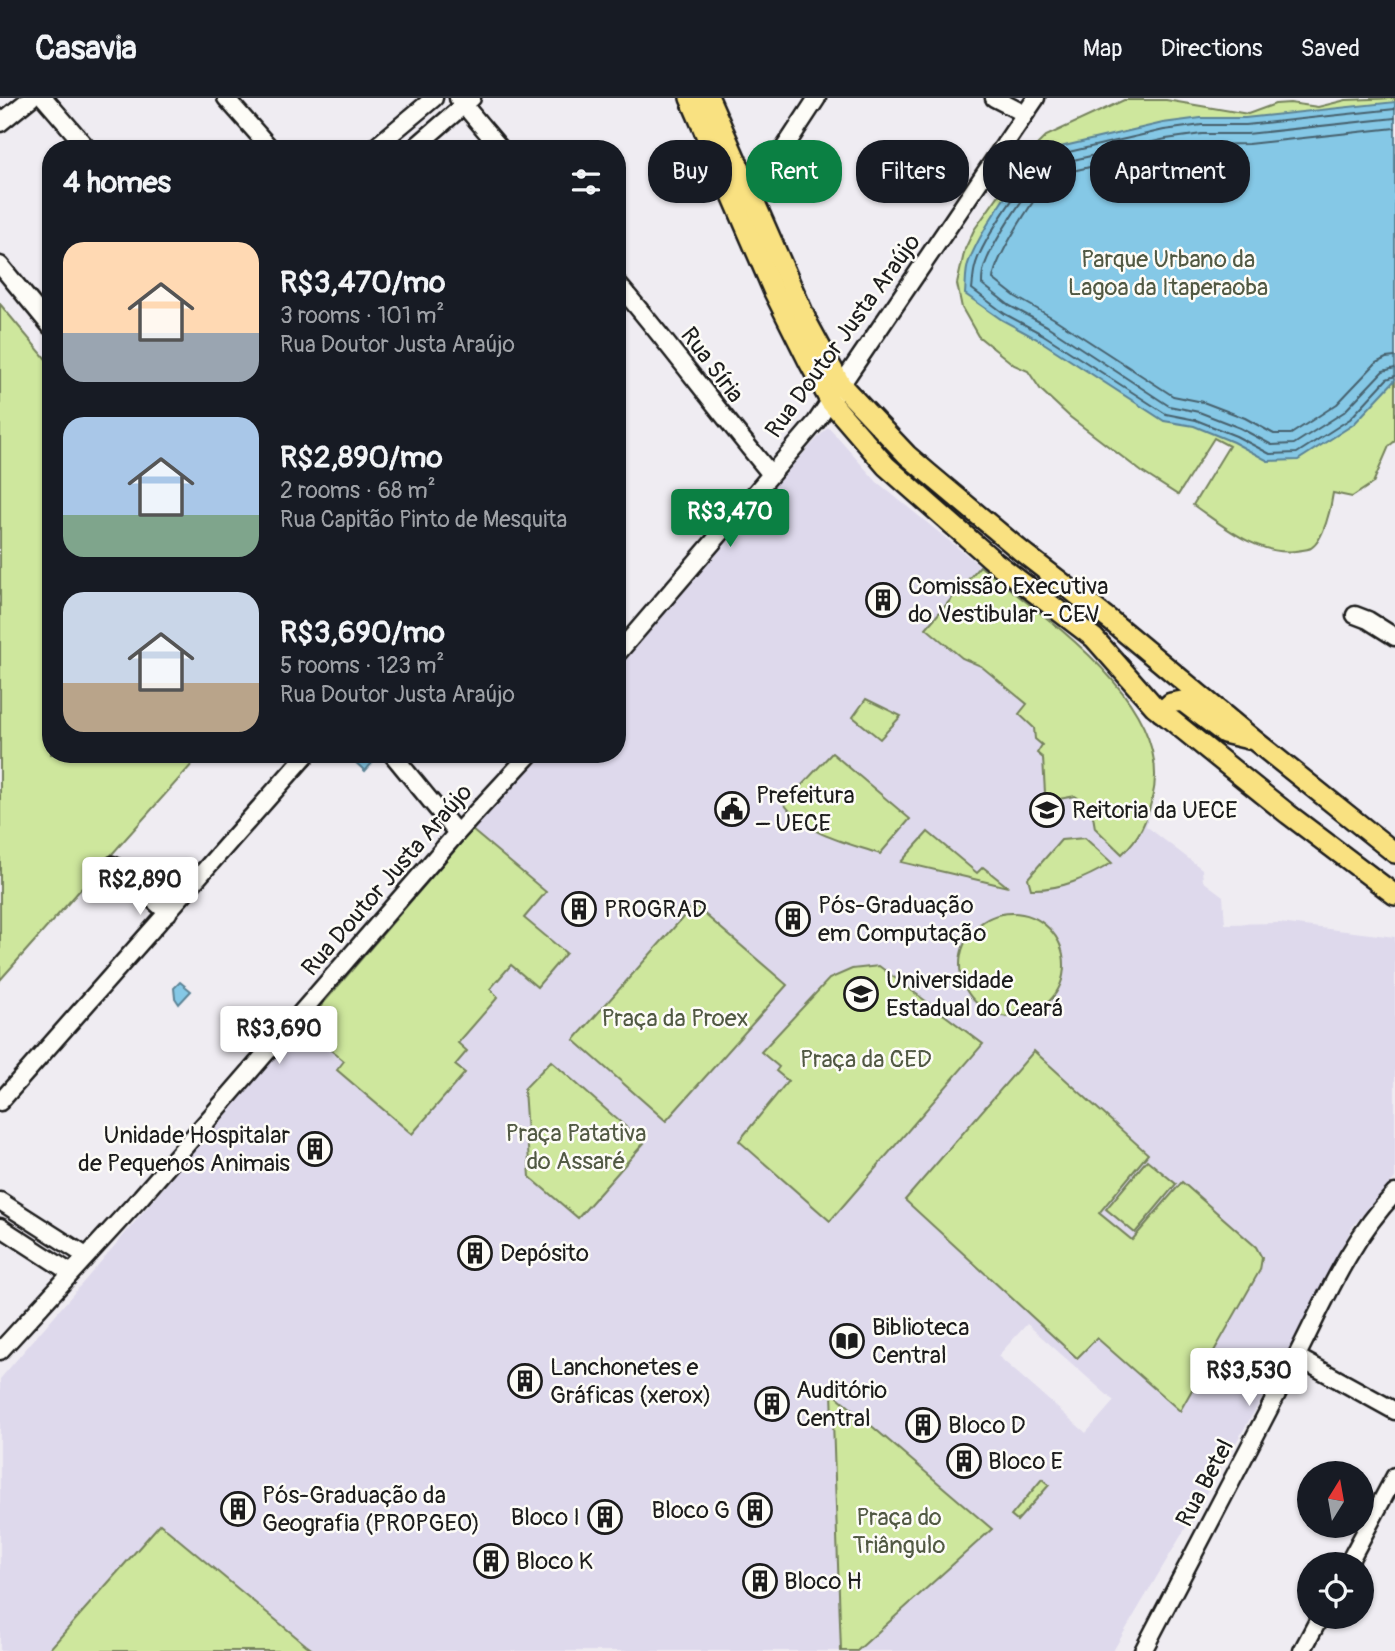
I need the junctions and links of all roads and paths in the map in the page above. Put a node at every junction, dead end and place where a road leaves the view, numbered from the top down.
1 (31, 98) edge
2 (44, 98) edge
3 (226, 98) edge
4 (434, 98) edge
5 (690, 98) edge
6 (709, 98) edge
7 (817, 98) edge
8 (994, 98) edge
9 (1036, 98) edge
10 (464, 100) edge
11 (1025, 114) junction
12 (0, 123) edge
13 (80, 140) edge
14 (263, 140) edge
15 (384, 140) edge
16 (422, 140) edge
17 (494, 140) edge
18 (790, 140) edge
19 (746, 184) edge
20 (749, 203) edge
21 (754, 203) edge
22 (741, 215) junction
23 (0, 265) edge
24 (626, 293) edge
25 (42, 316) edge
26 (835, 393) junction
27 (771, 473) junction
28 (1355, 615) dead end
29 (1395, 637) edge
30 (626, 644) edge
31 (1161, 712) junction
32 (1254, 740) junction
33 (299, 763) edge
34 (399, 763) edge
35 (522, 763) edge
36 (457, 833) junction
37 (1394, 852) edge
38 (113, 865) dead end
39 (1388, 890) edge
40 (168, 913) junction
41 (0, 1102) edge
42 (1395, 1193) edge
43 (0, 1201) edge
44 (0, 1227) edge
45 (86, 1256) junction
46 (71, 1273) junction
47 (0, 1351) edge
48 (1297, 1357) junction
49 (1395, 1411) edge
50 (1395, 1476) edge
51 (1354, 1552) edge
52 (1314, 1629) edge
53 (1143, 1651) edge
54 (1302, 1651) edge

1 - 12 street
2 - 13 street
3 - 14 street
4 - 15 street
5 - 22 main road
6 - 19 main road
7 - 18 street
8 - 11 street
9 - 11 street, Rua Doutor Justa Araújo
10 - 16 street
10 - 17 street
11 - 26 street, Rua Doutor Justa Araújo
20 - 22 street
21 - 26 main road
22 - 26 main road
23 - 25 street
24 - 27 street, Rua Síria
26 - 27 street, Rua Doutor Justa Araújo
26 - 31 main road
26 - 32 main road
27 - 30 street, Rua Doutor Justa Araújo
28 - 29 street
31 - 32 main road
31 - 39 main road
32 - 37 main road
33 - 40 street
34 - 36 street
35 - 36 street, Rua Doutor Justa Araújo
36 - 45 street, Rua Doutor Justa Araújo
37 - 39 main road
38 - 40 street
40 - 41 street
42 - 48 street, Rua Betel
43 - 45 street
44 - 46 street
45 - 46 street, Rua Doutor Justa Araújo
46 - 47 street, Rua Doutor Justa Araújo
48 - 49 street
48 - 53 street, Rua Betel
50 - 51 street
52 - 54 street

